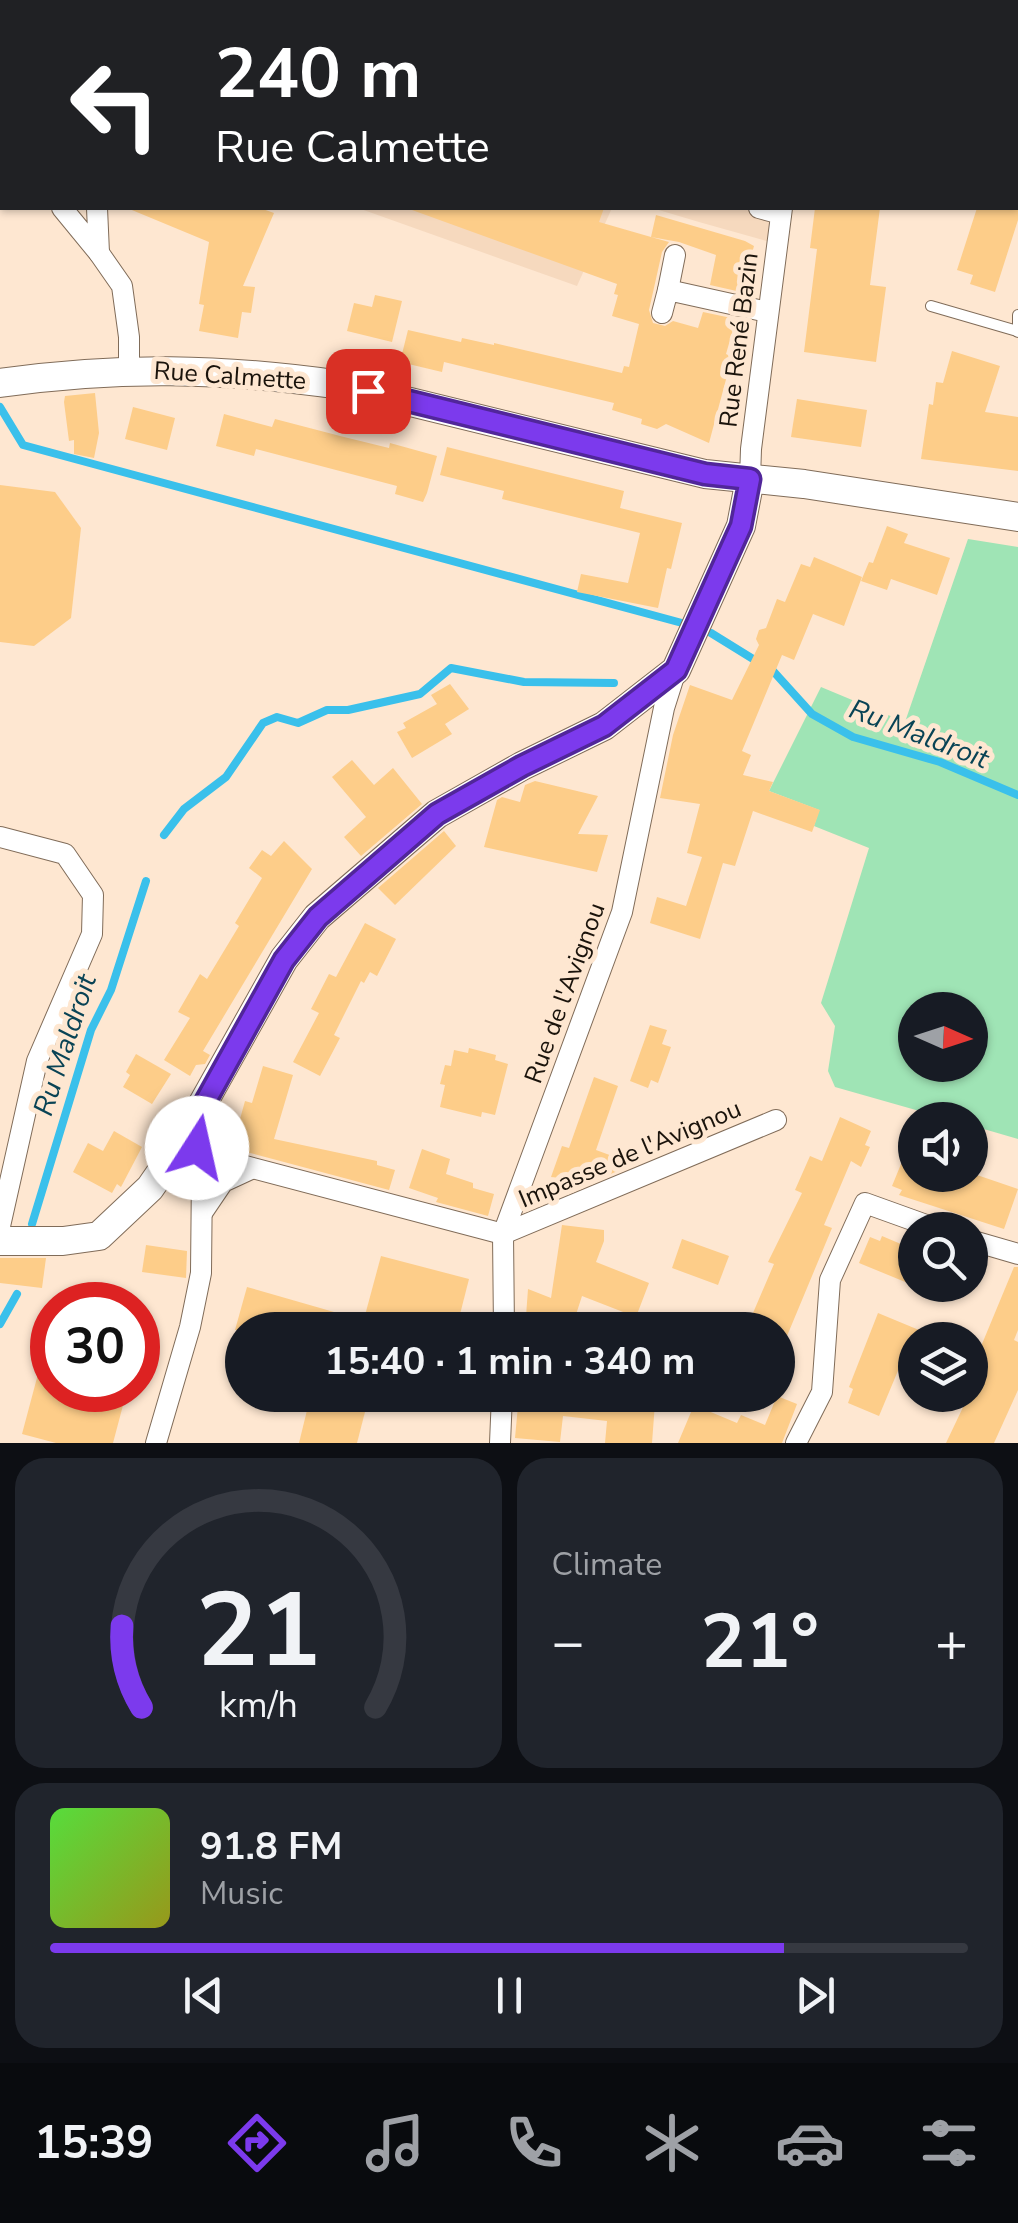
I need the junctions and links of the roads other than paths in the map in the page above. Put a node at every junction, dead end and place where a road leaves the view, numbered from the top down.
1 (64, 210) edge
2 (97, 210) edge
3 (781, 211) edge
4 (99, 253) junction
5 (675, 255) dead end
6 (668, 290) junction
7 (931, 306) dead end
8 (767, 312) junction
9 (662, 313) dead end
10 (1018, 315) edge
11 (1017, 332) edge
12 (129, 370) junction
13 (0, 383) edge
14 (750, 479) junction
15 (1018, 517) edge
16 (676, 670) junction
17 (0, 837) edge
18 (776, 1120) dead end
19 (194, 1124) junction
20 (166, 1164) junction
21 (251, 1169) junction
22 (202, 1214) junction
23 (898, 1214) edge
24 (0, 1226) edge
25 (503, 1234) junction
26 (0, 1241) edge
27 (988, 1245) edge
28 (1018, 1254) edge
29 (504, 1312) edge
30 (501, 1412) edge
31 (156, 1443) edge
32 (500, 1443) edge
33 (796, 1443) edge

1 - 4 street
2 - 4 street
3 - 8 street, Rue René Bazin
4 - 12 street
5 - 6 street
6 - 8 street
6 - 9 street
7 - 11 lane
8 - 14 street, Rue René Bazin
10 - 11 lane
12 - 13 street, Rue Calmette
12 - 14 street, Rue Calmette
14 - 15 street, Rue Calmette
14 - 16 street
16 - 19 street
16 - 25 street, Rue de l'Avignou
17 - 24 street
18 - 25 street, Impasse de l'Avignou
19 - 20 street
19 - 21 street
20 - 22 street
20 - 26 street
21 - 22 street
21 - 25 street
22 - 31 street
23 - 33 street
25 - 29 street, Rue de l'Avignou
27 - 28 street
30 - 32 street

